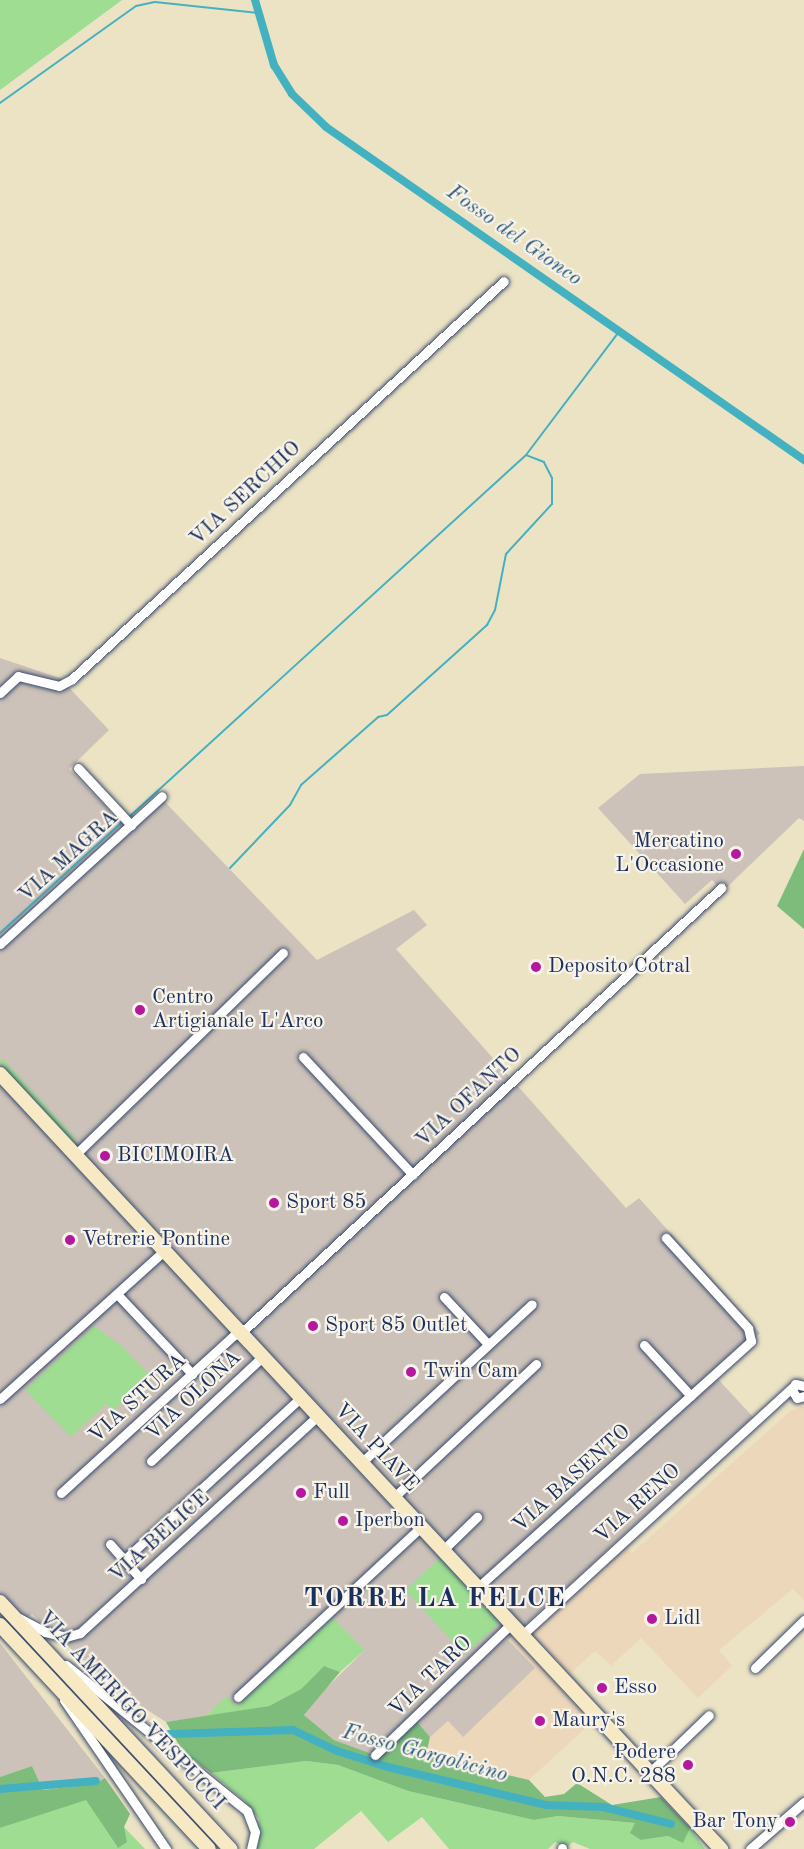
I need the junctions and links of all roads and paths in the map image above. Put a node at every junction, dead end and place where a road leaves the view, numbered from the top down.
1 (504, 281) dead end
2 (0, 693) edge
3 (78, 768) dead end
4 (162, 796) dead end
5 (131, 825) junction
6 (721, 888) dead end
7 (0, 944) edge
8 (283, 953) dead end
9 (303, 1057) dead end
10 (0, 1074) edge
11 (75, 1155) junction
12 (413, 1175) junction
13 (666, 1238) dead end
14 (164, 1251) junction
15 (117, 1294) junction
16 (444, 1297) dead end
17 (532, 1304) dead end
18 (241, 1333) junction
19 (488, 1344) junction
20 (644, 1345) dead end
21 (262, 1357) junction
22 (537, 1364) dead end
23 (192, 1374) junction
24 (804, 1386) edge
25 (792, 1388) junction
26 (691, 1396) junction
27 (801, 1397) edge
28 (300, 1398) junction
29 (0, 1399) edge
30 (780, 1401) junction
31 (318, 1416) junction
32 (152, 1461) dead end
33 (361, 1463) junction
34 (61, 1493) dead end
35 (393, 1498) junction
36 (477, 1517) dead end
37 (421, 1527) junction
38 (110, 1544) dead end
39 (442, 1551) junction
40 (124, 1560) junction
41 (141, 1579) junction
42 (477, 1588) junction
43 (0, 1602) edge
44 (12, 1615) junction
45 (804, 1620) edge
46 (511, 1624) junction
47 (0, 1625) edge
48 (522, 1635) junction
49 (41, 1645) junction
50 (755, 1668) dead end
51 (51, 1680) junction
52 (238, 1697) dead end
53 (709, 1715) dead end
54 (375, 1755) dead end
55 (649, 1773) junction
56 (804, 1802) edge
57 (166, 1849) edge
58 (208, 1849) edge
59 (230, 1849) edge
60 (251, 1849) edge
61 (721, 1849) edge
62 (750, 1849) edge

1 - 2 street, VIA SERCHIO
3 - 5 street
4 - 5 street, VIA MAGRA
5 - 7 street, VIA MAGRA
6 - 12 street, VIA OFANTO
8 - 11 street
9 - 12 street
10 - 11 main road, VIA PIAVE
11 - 14 main road, VIA PIAVE
12 - 18 street, VIA OFANTO
13 - 26 street, VIA BASENTO
14 - 15 street
14 - 18 main road, VIA PIAVE
15 - 23 street
15 - 29 street
16 - 19 street
17 - 19 street
18 - 21 main road, VIA PIAVE
18 - 23 street, VIA STURA
19 - 33 street
20 - 26 street
21 - 28 main road, VIA PIAVE
21 - 32 street, VIA OLONA
22 - 35 street
23 - 34 street, VIA STURA
24 - 25 street
25 - 27 street
25 - 30 street, VIA RENO
26 - 42 street, VIA BASENTO
27 - 30 street
28 - 31 main road, VIA PIAVE
28 - 40 street
30 - 48 street, VIA RENO
31 - 33 main road, VIA PIAVE
31 - 41 street, VIA BELICE
33 - 35 main road, VIA PIAVE
35 - 37 main road, VIA PIAVE
36 - 39 street
37 - 39 main road, VIA PIAVE
37 - 52 street
38 - 40 street
39 - 42 main road, VIA PIAVE
40 - 41 street
41 - 44 street, VIA BELICE
42 - 46 main road, VIA PIAVE
43 - 44 main road, VIA AMERIGO VESPUCCI
44 - 49 main road, VIA AMERIGO VESPUCCI
45 - 50 street
46 - 48 main road, VIA PIAVE
46 - 54 street, VIA TARO
47 - 51 main road, VIA AMERIGO VESPUCCI
48 - 55 main road, VIA PIAVE
49 - 59 main road, VIA AMERIGO VESPUCCI
49 - 60 street
51 - 57 street
51 - 58 main road, VIA AMERIGO VESPUCCI
53 - 55 street
55 - 61 main road, VIA PIAVE
56 - 62 street

